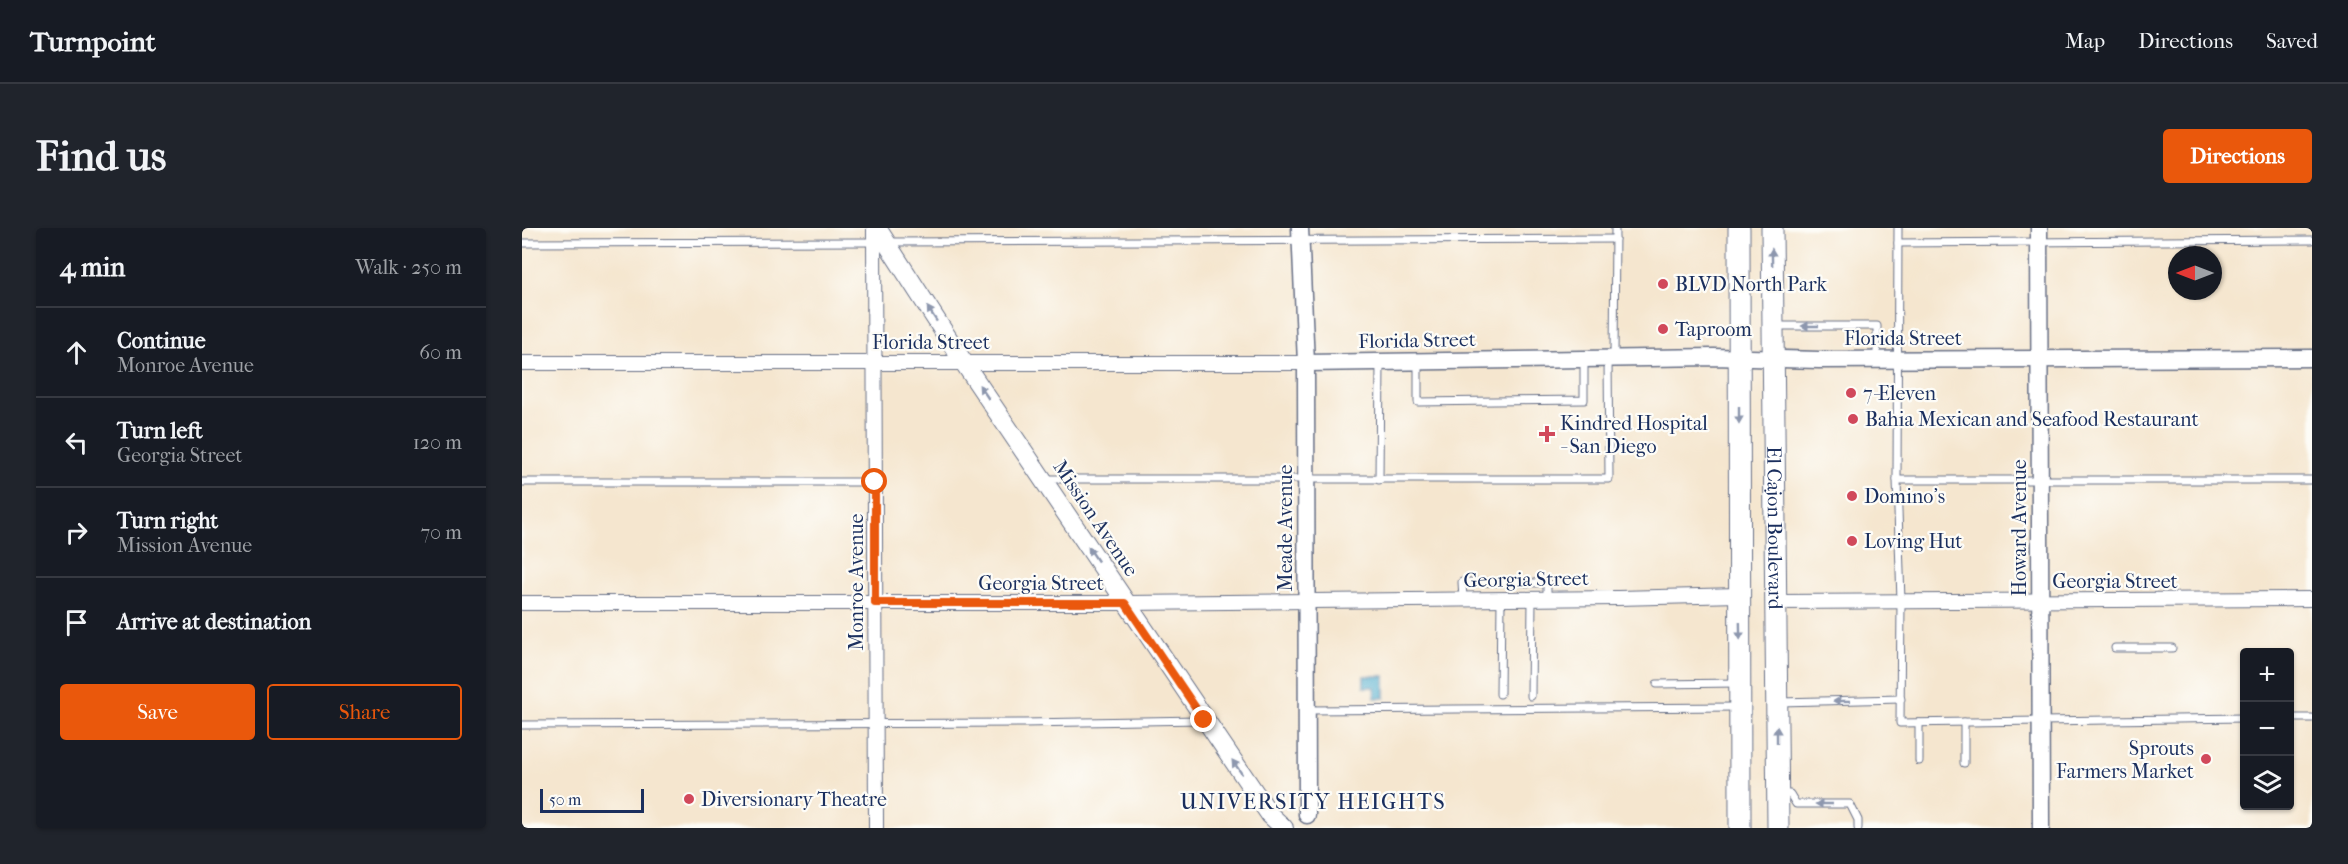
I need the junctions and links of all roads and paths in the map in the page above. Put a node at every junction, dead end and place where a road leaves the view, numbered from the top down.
1 (1615, 228) edge
2 (1738, 228) edge
3 (1772, 228) edge
4 (1898, 228) edge
5 (1300, 234) edge
6 (878, 235) edge
7 (2039, 235) edge
8 (1615, 239) junction
9 (2312, 240) edge
10 (522, 243) edge
11 (1898, 243) junction
12 (1774, 326) junction
13 (1740, 357) junction
14 (1611, 358) junction
15 (1774, 358) junction
16 (2040, 358) junction
17 (2312, 358) edge
18 (1584, 359) junction
19 (1877, 360) junction
20 (1897, 360) junction
21 (1418, 361) junction
22 (1380, 362) junction
23 (522, 363) edge
24 (874, 363) junction
25 (964, 363) junction
26 (1305, 363) junction
27 (1043, 479) junction
28 (1305, 480) junction
29 (1380, 480) junction
30 (1897, 480) junction
31 (2040, 480) junction
32 (2312, 480) edge
33 (522, 482) edge
34 (875, 482) junction
35 (1739, 595) junction
36 (1502, 599) junction
37 (1532, 599) junction
38 (1547, 599) junction
39 (2312, 599) edge
40 (1463, 600) junction
41 (2040, 600) junction
42 (1306, 601) junction
43 (1901, 601) junction
44 (1775, 602) junction
45 (522, 603) edge
46 (875, 603) junction
47 (1125, 603) junction
48 (2115, 648) dead end
49 (2172, 648) dead end
50 (1740, 683) junction
51 (1657, 684) dead end
52 (1500, 694) dead end
53 (1531, 696) dead end
54 (1901, 699) junction
55 (1777, 702) junction
56 (1741, 707) junction
57 (1307, 710) junction
58 (2240, 718) edge
59 (2294, 718) edge
60 (2312, 718) edge
61 (1204, 720) junction
62 (2041, 720) junction
63 (876, 722) junction
64 (1964, 722) junction
65 (1918, 723) junction
66 (522, 725) edge
67 (1918, 761) dead end
68 (1964, 763) dead end
69 (1777, 794) junction
70 (1307, 822) edge
71 (876, 828) edge
72 (1284, 828) edge
73 (1740, 828) edge
74 (1778, 828) edge
75 (1858, 828) edge
76 (2041, 828) edge

1 - 8 lane
2 - 13 main road, El Cajon Boulevard
12 -> 3 main road, El Cajon Boulevard
4 - 11 lane
5 - 6 lane
5 - 8 lane
5 - 26 street, Meade Avenue
6 - 10 lane
6 - 24 street, Monroe Avenue
25 -> 6 main road, Mission Avenue
7 - 9 lane
7 - 11 lane
7 - 16 street, Howard Avenue
8 - 14 lane
11 - 20 lane
12 - 15 main road, El Cajon Boulevard
19 -> 12 lane
13 - 14 street, Florida Street
13 - 15 street, Florida Street
13 -> 35 main road, El Cajon Boulevard
14 - 18 street, Florida Street
14 - 29 lane
15 - 19 street, Florida Street
15 - 44 main road, El Cajon Boulevard
16 - 17 street, Florida Street
16 - 20 street, Florida Street
16 - 31 street, Howard Avenue
18 - 21 street, Florida Street
18 - 21 lane
19 - 20 street, Florida Street
20 - 30 lane
21 - 22 street, Florida Street
22 - 26 street, Florida Street
22 - 29 lane
23 - 24 street, Florida Street
24 - 25 street, Florida Street
24 - 34 street, Monroe Avenue
25 - 26 street, Florida Street
27 -> 25 main road, Mission Avenue
26 - 28 street, Meade Avenue
27 - 28 lane
47 -> 27 main road, Mission Avenue
28 - 29 lane
28 - 42 street, Meade Avenue
30 - 31 lane
30 - 43 lane
31 - 32 lane
31 - 41 street, Howard Avenue
33 - 34 lane
34 - 46 street, Monroe Avenue
35 - 38 street, Georgia Street
35 -> 50 main road, El Cajon Boulevard
36 - 37 street, Georgia Street
36 - 40 street, Georgia Street
36 - 52 lane
37 - 38 street, Georgia Street
37 - 53 lane
38 - 40 lane
39 - 41 street, Georgia Street
40 - 42 street, Georgia Street
41 - 43 street, Georgia Street
41 - 62 street, Howard Avenue
42 - 47 street, Georgia Street
42 - 57 street, Meade Avenue
43 - 44 street, Georgia Street
43 - 54 lane
44 - 55 main road, El Cajon Boulevard
45 - 46 street, Georgia Street
46 - 47 street, Georgia Street
46 - 63 street, Monroe Avenue
47 - 61 main road, Mission Avenue
48 - 49 lane
50 - 51 lane
50 - 56 main road, El Cajon Boulevard
54 -> 55 lane
54 - 65 lane
69 -> 55 main road, El Cajon Boulevard
56 - 57 lane
56 - 73 main road, El Cajon Boulevard
57 - 70 street, Meade Avenue
58 - 62 lane
59 - 60 lane
61 - 63 lane
72 -> 61 main road, Mission Avenue
62 - 64 lane
62 - 76 street, Howard Avenue
63 - 66 lane
63 - 71 street, Monroe Avenue
64 - 65 lane
64 - 68 lane
65 - 67 lane
69 - 74 main road, El Cajon Boulevard
75 -> 69 lane

